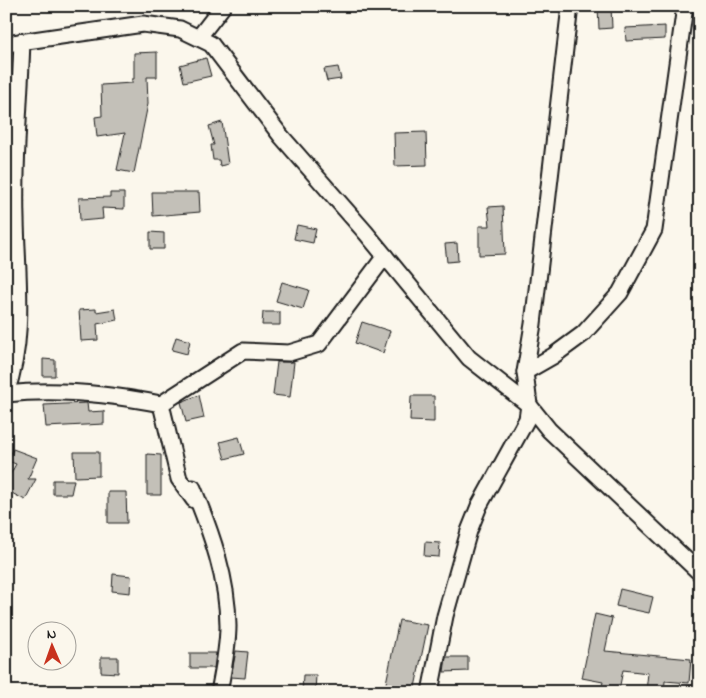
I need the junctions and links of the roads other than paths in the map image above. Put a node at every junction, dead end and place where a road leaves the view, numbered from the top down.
1 (223, 6) edge
2 (570, 6) edge
3 (685, 6) edge
4 (199, 37) junction
5 (22, 41) junction
6 (6, 44) edge
7 (384, 256) junction
8 (525, 372) junction
9 (6, 394) edge
10 (161, 404) junction
11 (529, 405) junction
12 (193, 488) dead end
13 (203, 512) junction
14 (700, 573) edge
15 (219, 692) edge
16 (430, 692) edge

1 - 4 street
2 - 8 street
3 - 8 street
4 - 5 street
4 - 7 street
5 - 6 street
5 - 9 street
7 - 10 street
7 - 11 street
8 - 11 street
9 - 10 street
10 - 13 street
11 - 14 street
11 - 16 street
12 - 13 street
13 - 15 street

